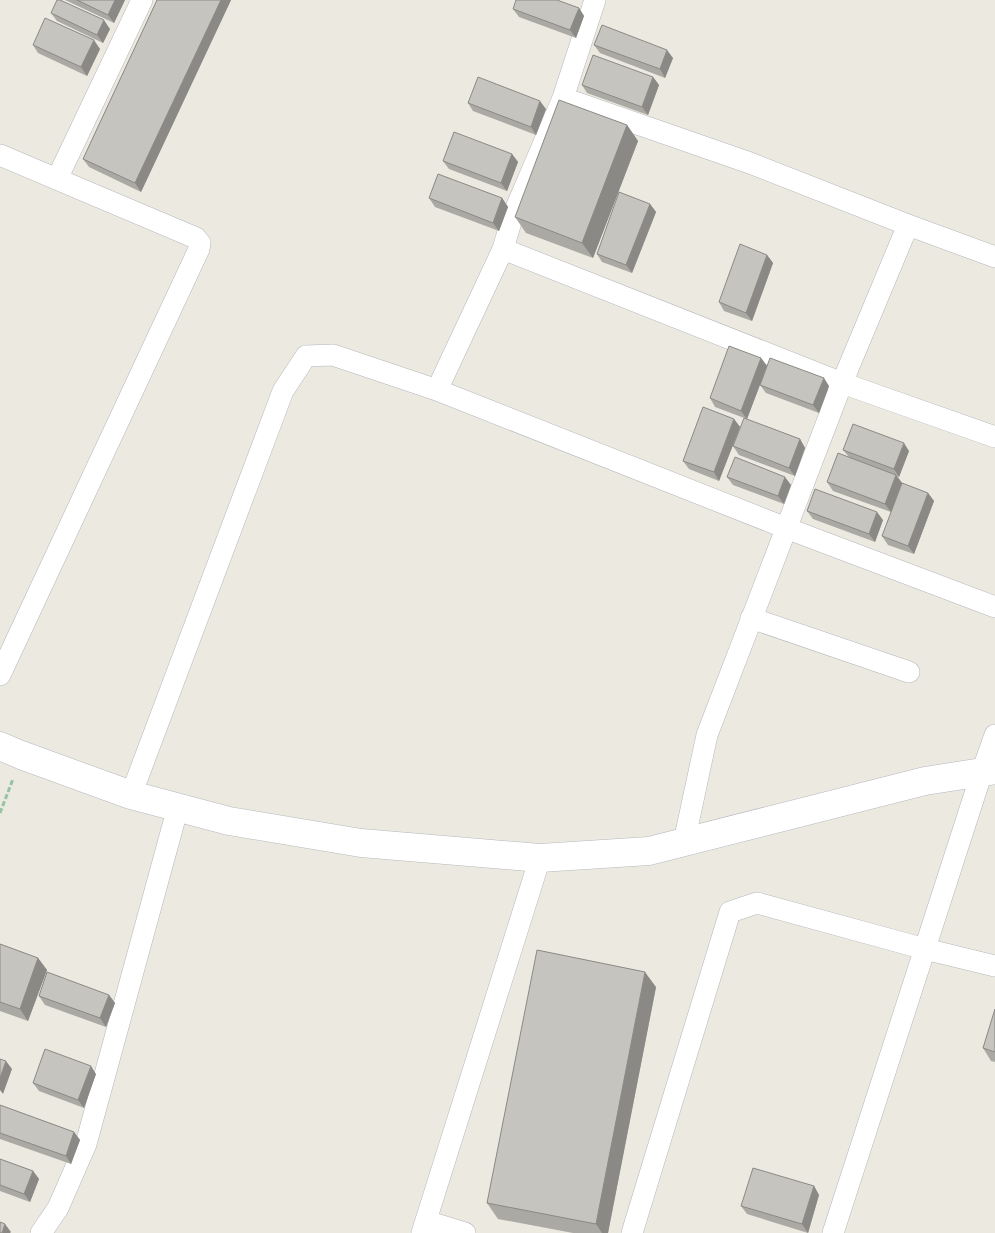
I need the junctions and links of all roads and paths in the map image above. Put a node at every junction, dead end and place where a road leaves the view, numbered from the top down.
1 (142, 0) edge
2 (595, 0) edge
3 (562, 98) junction
4 (0, 155) edge
5 (57, 180) junction
6 (908, 225) junction
7 (502, 249) junction
8 (995, 257) edge
9 (842, 383) junction
10 (436, 390) junction
11 (995, 437) edge
12 (786, 528) junction
13 (995, 607) edge
14 (751, 618) junction
15 (909, 672) dead end
16 (0, 674) edge
17 (995, 735) edge
18 (11, 751) edge
19 (988, 771) edge
20 (131, 795) junction
21 (178, 807) junction
22 (0, 813) edge
23 (684, 842) junction
24 (540, 858) junction
25 (925, 949) junction
26 (995, 966) edge
27 (424, 1227) edge
28 (41, 1233) edge
29 (465, 1233) edge
30 (632, 1233) edge
31 (833, 1233) edge

1 - 5 street
2 - 3 street
3 - 6 street
3 - 7 street
4 - 5 street
5 - 16 street
6 - 8 street
6 - 9 street
7 - 9 street
7 - 10 street
9 - 11 street
9 - 12 street
10 - 12 street
10 - 20 street
12 - 13 street
12 - 14 street
14 - 15 street
14 - 23 street
17 - 19 street
18 - 20 street
18 - 22 path
19 - 23 street
19 - 25 street
20 - 21 street
21 - 24 street
21 - 28 street
23 - 24 street
24 - 27 street
25 - 26 street
25 - 30 street
25 - 31 street
27 - 29 street

